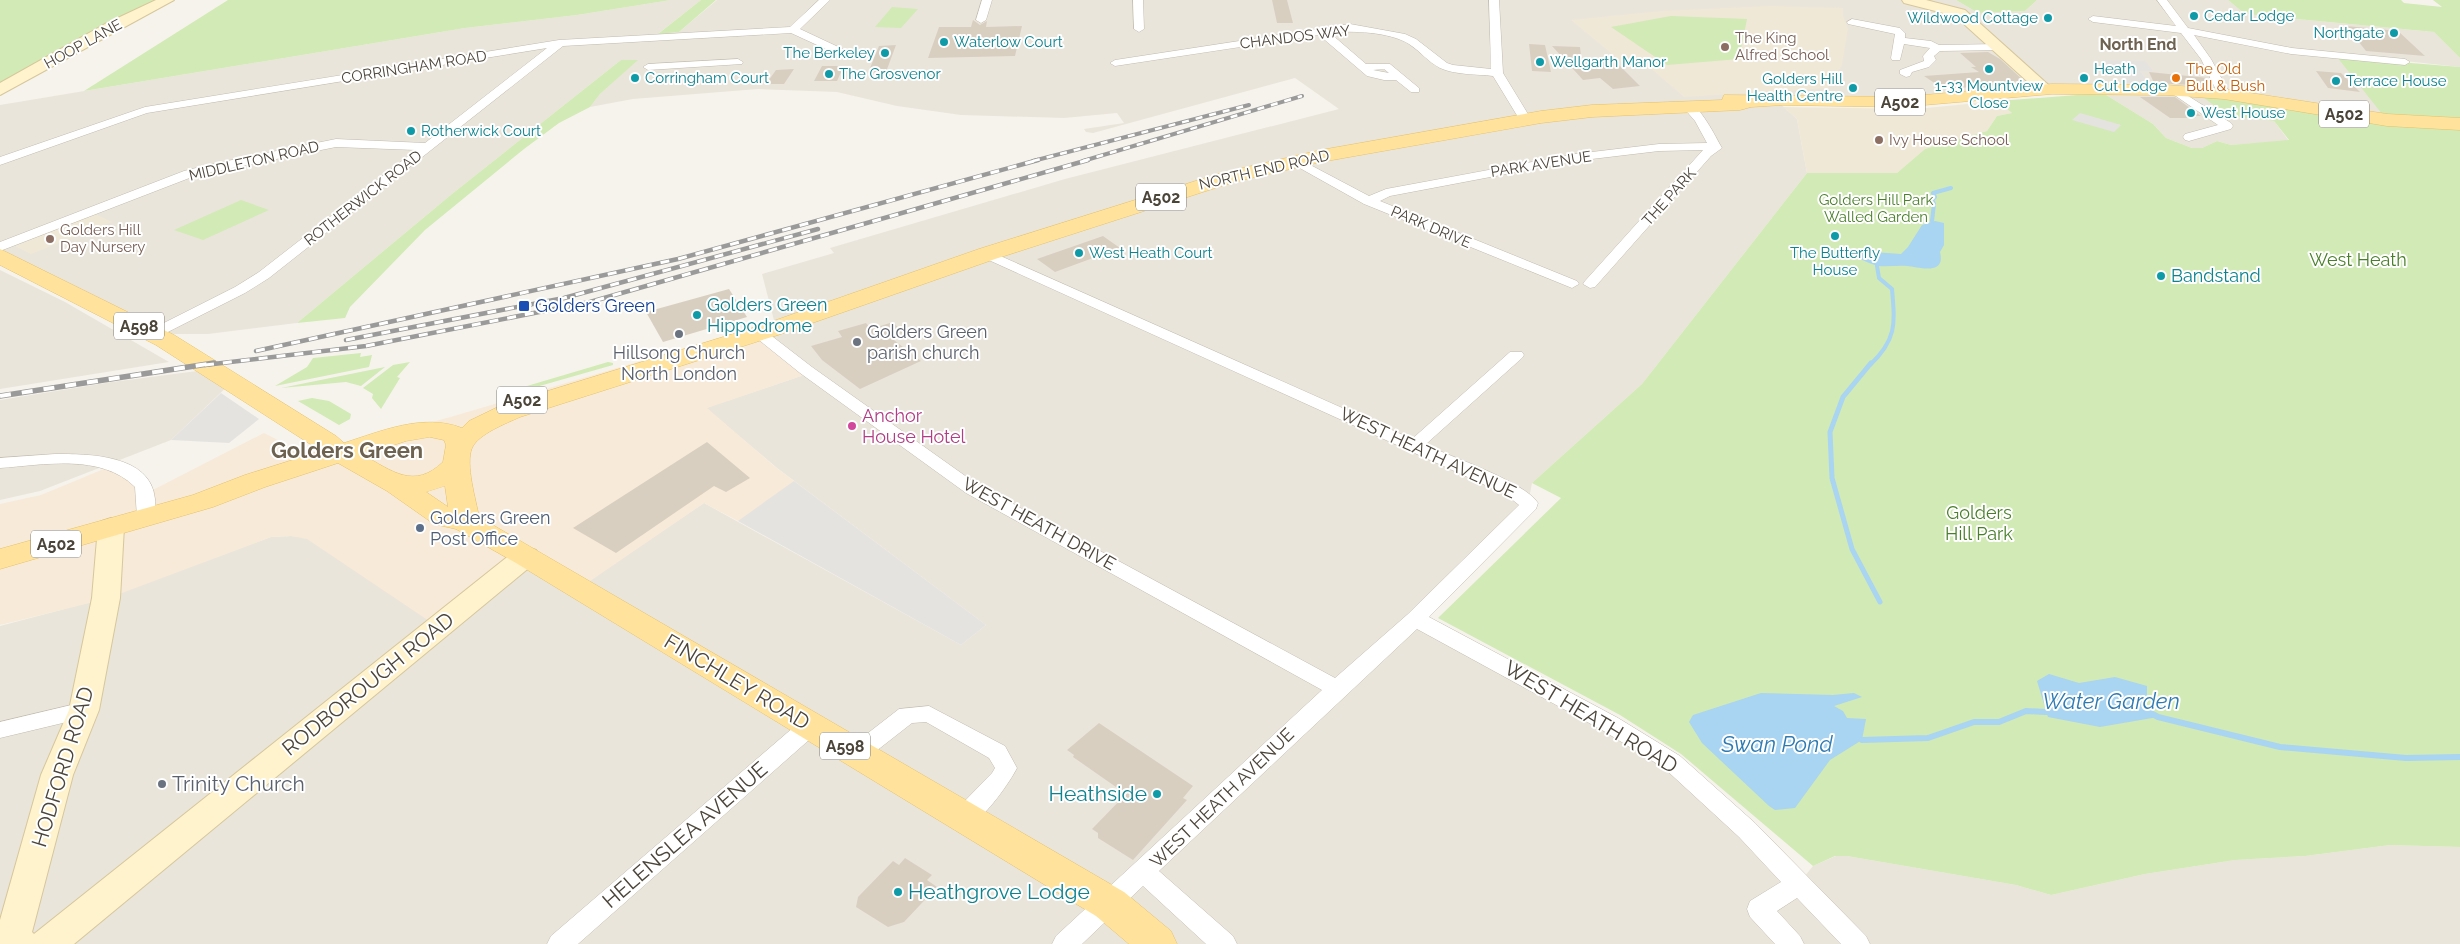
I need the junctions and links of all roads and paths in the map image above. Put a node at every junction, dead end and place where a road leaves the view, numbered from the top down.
1 (167, 0) edge
2 (825, 0) edge
3 (987, 0) edge
4 (1138, 0) edge
5 (1494, 0) edge
6 (1909, 0) edge
7 (2162, 0) edge
8 (2093, 19) dead end
9 (981, 20) dead end
10 (1852, 22) dead end
11 (1139, 29) dead end
12 (794, 30) junction
13 (2186, 30) junction
14 (1322, 32) junction
15 (723, 35) junction
16 (1900, 40) junction
17 (559, 43) junction
18 (2000, 47) junction
19 (1936, 48) junction
20 (845, 54) dead end
21 (1896, 58) dead end
22 (738, 62) dead end
23 (2405, 62) dead end
24 (1115, 63) dead end
25 (710, 64) junction
26 (648, 67) dead end
27 (1497, 73) junction
28 (1906, 74) dead end
29 (2048, 89) junction
30 (0, 90) edge
31 (1415, 90) dead end
32 (2174, 90) junction
33 (2224, 94) junction
34 (1694, 106) junction
35 (1525, 119) junction
36 (2460, 124) edge
37 (2189, 137) dead end
38 (430, 146) junction
39 (1716, 148) junction
40 (0, 161) edge
41 (1295, 162) junction
42 (1369, 201) junction
43 (0, 247) edge
44 (987, 254) junction
45 (0, 256) edge
46 (1582, 286) joint
47 (759, 333) junction
48 (153, 334) junction
49 (1516, 355) dead end
50 (644, 368) junction
51 (401, 434) junction
52 (1414, 446) junction
53 (339, 453) junction
54 (458, 455) junction
55 (0, 463) edge
56 (386, 479) junction
57 (225, 494) junction
58 (146, 517) junction
59 (465, 522) junction
60 (111, 527) junction
61 (526, 556) junction
62 (0, 559) edge
63 (1415, 619) junction
64 (1337, 689) junction
65 (84, 710) junction
66 (810, 726) junction
67 (0, 730) edge
68 (858, 754) junction
69 (965, 816) junction
70 (1144, 872) junction
71 (1800, 882) junction
72 (1110, 904) junction
73 (20, 944) edge
74 (47, 944) edge
75 (560, 944) edge
76 (1065, 944) edge
77 (1157, 944) edge
78 (1224, 944) edge
79 (1791, 944) edge
80 (1857, 944) edge

1 - 30 street, HOOP LANE
2 - 12 street
3 - 9 street
4 - 11 street
5 - 27 street
6 - 18 street
7 - 13 street
8 - 13 street
10 - 16 street
12 - 15 street, CORRINGHAM ROAD
12 - 20 street
13 - 23 street
13 - 33 street
14 - 24 street, CHANDOS WAY
14 - 27 street, CHANDOS WAY
14 - 31 street
15 - 17 street, CORRINGHAM ROAD
15 - 25 street
16 - 19 street
16 - 21 street
17 - 38 street, ROTHERWICK ROAD
17 - 40 street, CORRINGHAM ROAD
18 - 19 street
18 - 29 street
19 - 28 street
22 - 25 street
25 - 26 street
27 - 35 street
29 - 32 main road, A502
29 - 34 main road, NORTH END ROAD / A502
32 - 33 main road, A502
32 - 37 street
33 - 36 main road, A502
34 - 35 main road, NORTH END ROAD / A502
34 - 39 street
35 - 41 main road, NORTH END ROAD / A502
38 - 43 street, MIDDLETON ROAD
38 - 48 street, ROTHERWICK ROAD
39 - 42 street, PARK AVENUE
39 - 46 street, THE PARK
41 - 42 street, PARK DRIVE
41 - 44 main road, NORTH END ROAD / A502
42 - 46 street, PARK DRIVE
44 - 47 main road, NORTH END ROAD / A502
44 - 52 street, WEST HEATH AVENUE
45 - 48 main road, FINCHLEY ROAD / A598
47 - 50 main road, NORTH END ROAD / A502
47 - 64 street, WEST HEATH DRIVE
48 - 53 main road, FINCHLEY ROAD / A598
49 - 52 street
50 - 51 main road, NORTH END ROAD / A502
50 - 54 main road, NORTH END ROAD / A502
51 - 53 main road, A502
51 - 54 main road
51 - 56 main road
52 - 63 street, WEST HEATH AVENUE
53 - 56 main road, FINCHLEY ROAD / A598
53 - 57 main road, A502
54 - 56 main road, FINCHLEY ROAD
54 - 59 main road
55 - 58 street
56 - 57 main road, A502
56 - 59 main road, FINCHLEY ROAD / A598
57 - 58 main road, A502
58 - 60 main road, A502
59 - 61 main road, FINCHLEY ROAD / A598
60 - 62 main road, A502
60 - 65 street, HODFORD ROAD
61 - 66 main road, FINCHLEY ROAD / A598
61 - 74 street, RODBOROUGH ROAD
63 - 64 street, WEST HEATH AVENUE
63 - 71 street, WEST HEATH ROAD
64 - 70 street, WEST HEATH AVENUE
65 - 67 street
65 - 73 street, HODFORD ROAD
66 - 68 main road, FINCHLEY ROAD / A598
66 - 75 street, HELENSLEA AVENUE
68 - 69 main road, FINCHLEY ROAD / A598
68 - 69 street
69 - 72 main road, FINCHLEY ROAD / A598
70 - 72 street, WEST HEATH AVENUE
70 - 78 street
71 - 79 street
71 - 80 street, WEST HEATH ROAD
72 - 76 street, WEST HEATH AVENUE
72 - 77 main road, FINCHLEY ROAD / A598

